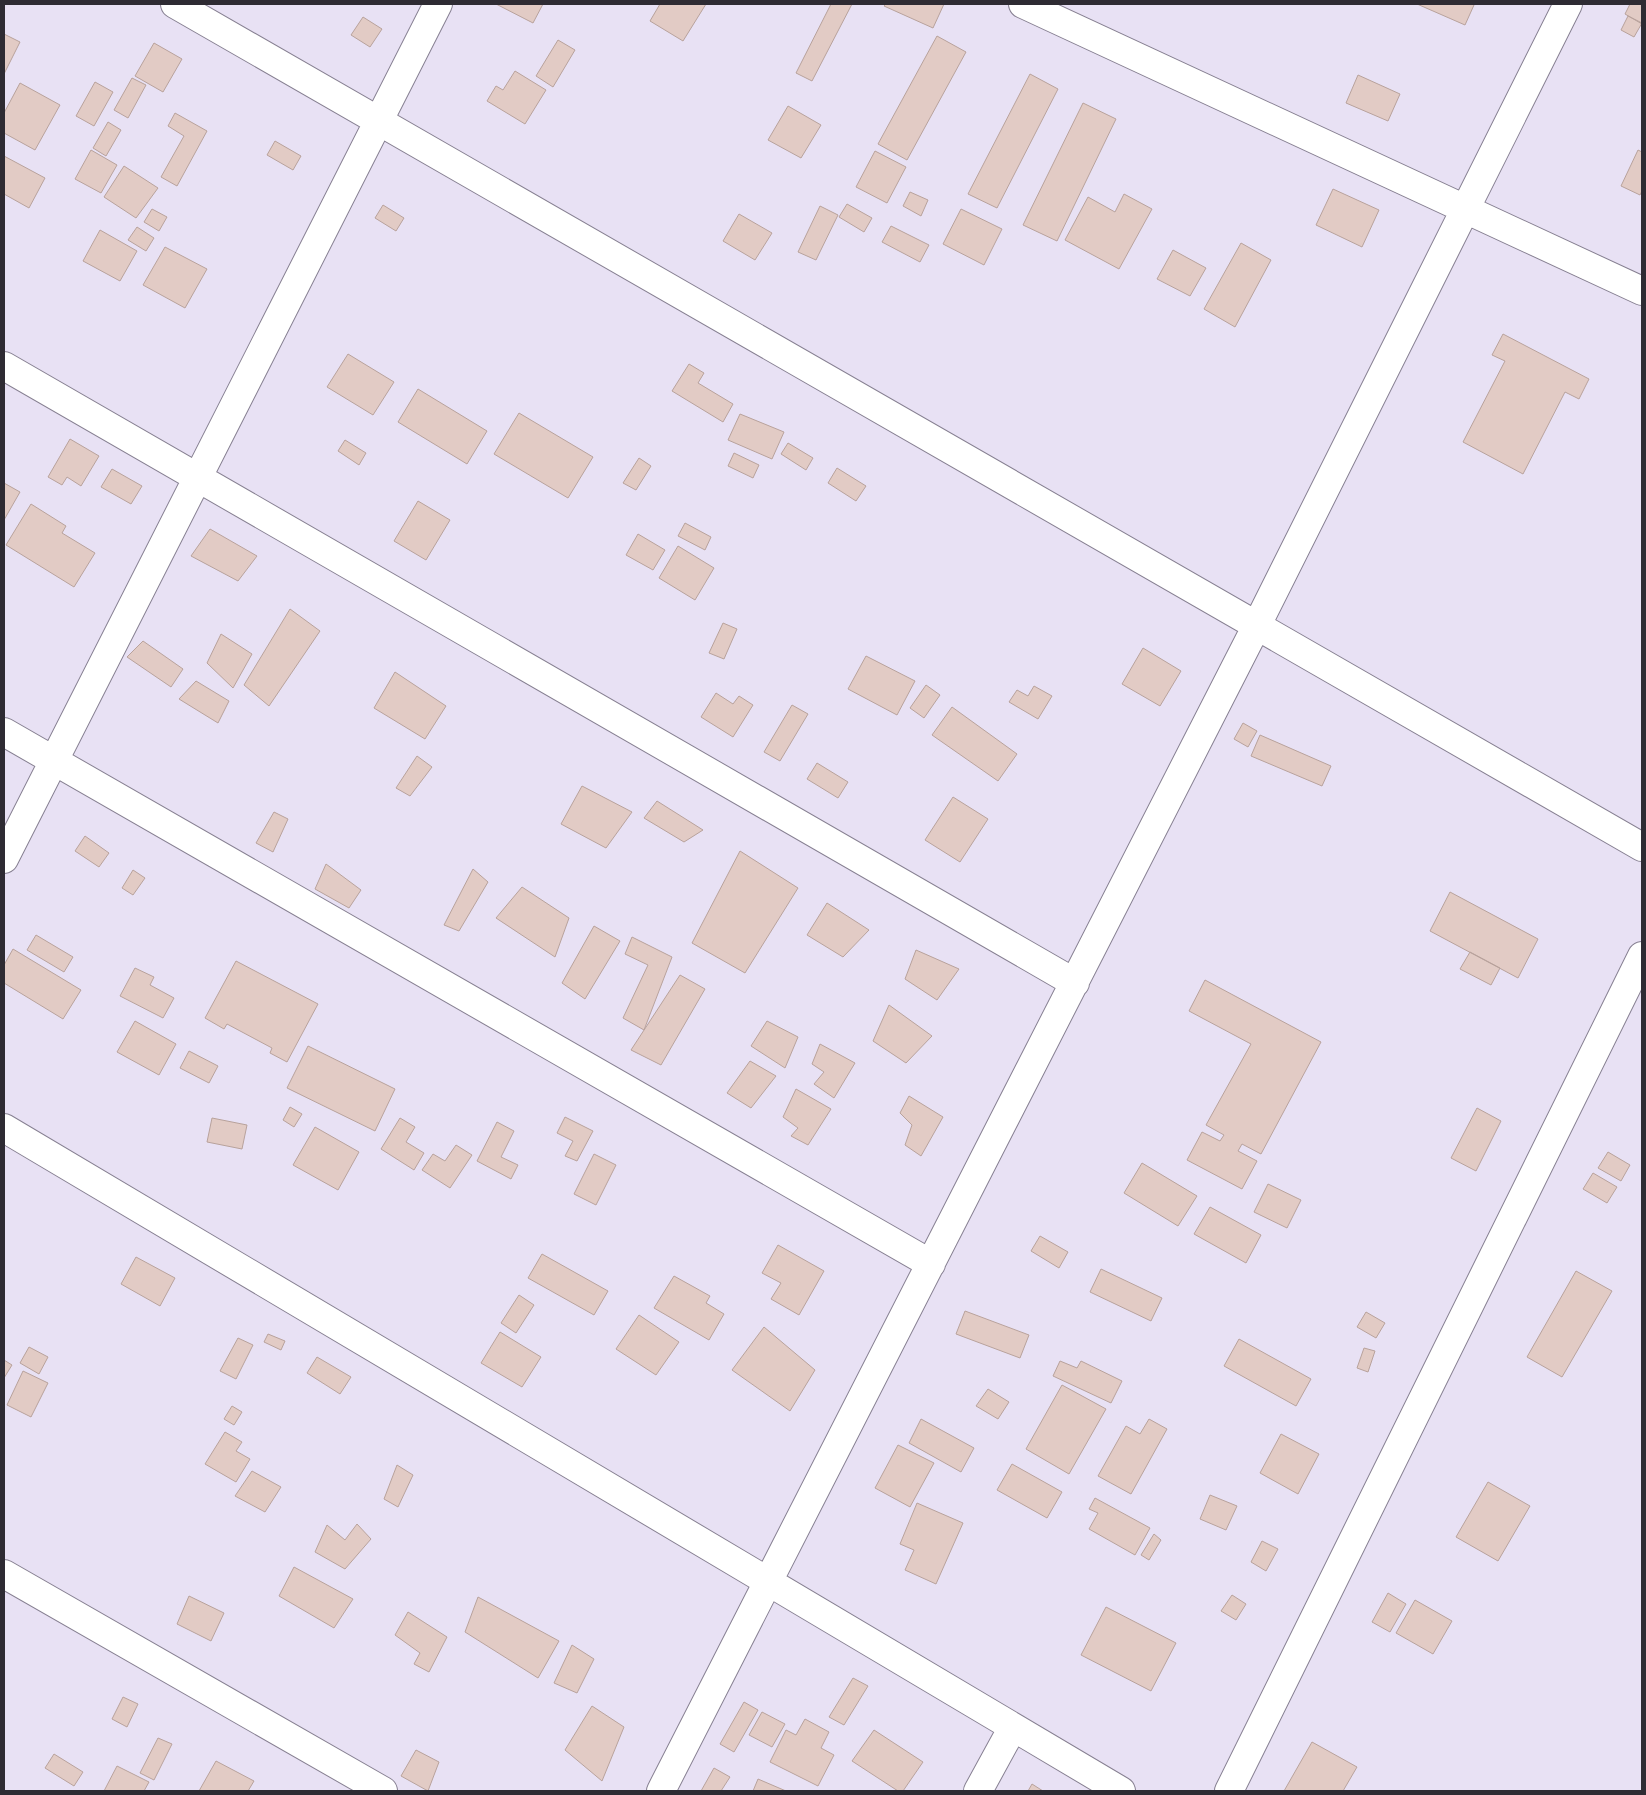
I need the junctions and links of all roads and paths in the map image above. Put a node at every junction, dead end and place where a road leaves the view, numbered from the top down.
1 (175, 4) edge
2 (438, 4) edge
3 (1023, 4) edge
4 (1568, 4) edge
5 (378, 121) junction
6 (1465, 209) junction
7 (1642, 291) edge
8 (4, 366) edge
9 (198, 478) junction
10 (1257, 625) junction
11 (4, 732) edge
12 (54, 761) junction
13 (1642, 847) edge
14 (4, 859) edge
15 (1642, 956) edge
16 (1074, 983) junction
17 (4, 1128) edge
18 (931, 1264) junction
19 (4, 1574) edge
20 (768, 1582) junction
21 (1013, 1727) junction
22 (382, 1791) edge
23 (661, 1791) edge
24 (978, 1791) edge
25 (1121, 1791) edge
26 (1228, 1791) edge

1 - 5 street
2 - 5 street
3 - 6 street
4 - 6 street
5 - 9 street
5 - 10 street
6 - 7 street
6 - 10 street
8 - 9 street
9 - 12 street
9 - 16 street
10 - 13 street
10 - 16 street
11 - 12 street
12 - 14 street
12 - 18 street
15 - 26 street
16 - 18 street
17 - 20 street
18 - 20 street
19 - 22 street
20 - 21 street
20 - 23 street
21 - 24 street
21 - 25 street

